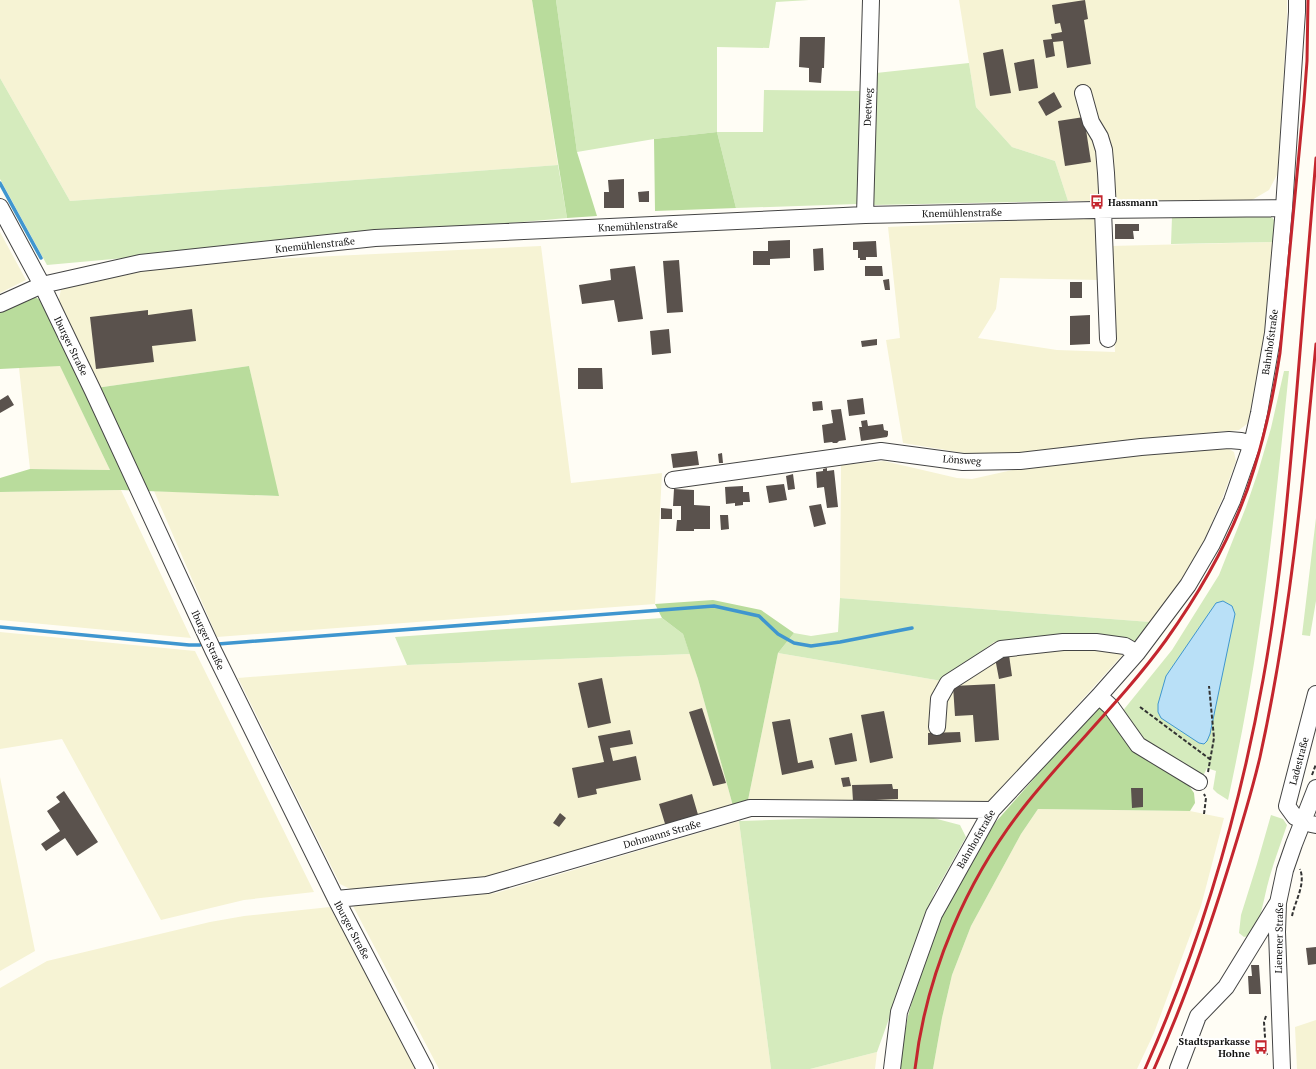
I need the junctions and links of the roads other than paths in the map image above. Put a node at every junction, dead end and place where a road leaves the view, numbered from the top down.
1 (871, 0) edge
2 (1297, 0) edge
3 (1083, 93) dead end
4 (0, 207) edge
5 (1284, 208) junction
6 (1105, 210) junction
7 (865, 215) junction
8 (42, 285) junction
9 (0, 304) edge
10 (1108, 339) dead end
11 (1252, 444) junction
12 (673, 480) dead end
13 (1137, 653) junction
14 (1316, 694) edge
15 (1099, 696) junction
16 (937, 727) dead end
17 (1200, 782) road end
18 (1316, 788) edge
19 (992, 810) junction
20 (1309, 823) edge
21 (336, 899) junction
22 (1278, 903) junction
23 (425, 1069) edge
24 (892, 1069) edge
25 (1178, 1069) edge
26 (1282, 1069) edge

1 - 7 street, Deetweg
2 - 5 street, Bahnhofstraße
3 - 6 street
4 - 8 street, Iburger Straße
5 - 6 street, Knemühlenstraße
5 - 11 street, Bahnhofstraße
6 - 7 street, Knemühlenstraße
6 - 10 street
7 - 8 street, Knemühlenstraße
8 - 9 street, Knemühlenstraße
8 - 21 street, Iburger Straße
11 - 12 street, Lönsweg
11 - 13 street, Bahnhofstraße
13 - 15 street, Bahnhofstraße
13 - 16 street
14 - 20 street, Ladestraße
15 - 17 street
15 - 19 street, Bahnhofstraße
18 - 20 street, Lienener Straße
19 - 21 street, Dohmanns Straße
19 - 24 street, Bahnhofstraße
20 - 22 street, Lienener Straße
21 - 23 street, Iburger Straße
22 - 25 street
22 - 26 street, Lienener Straße

